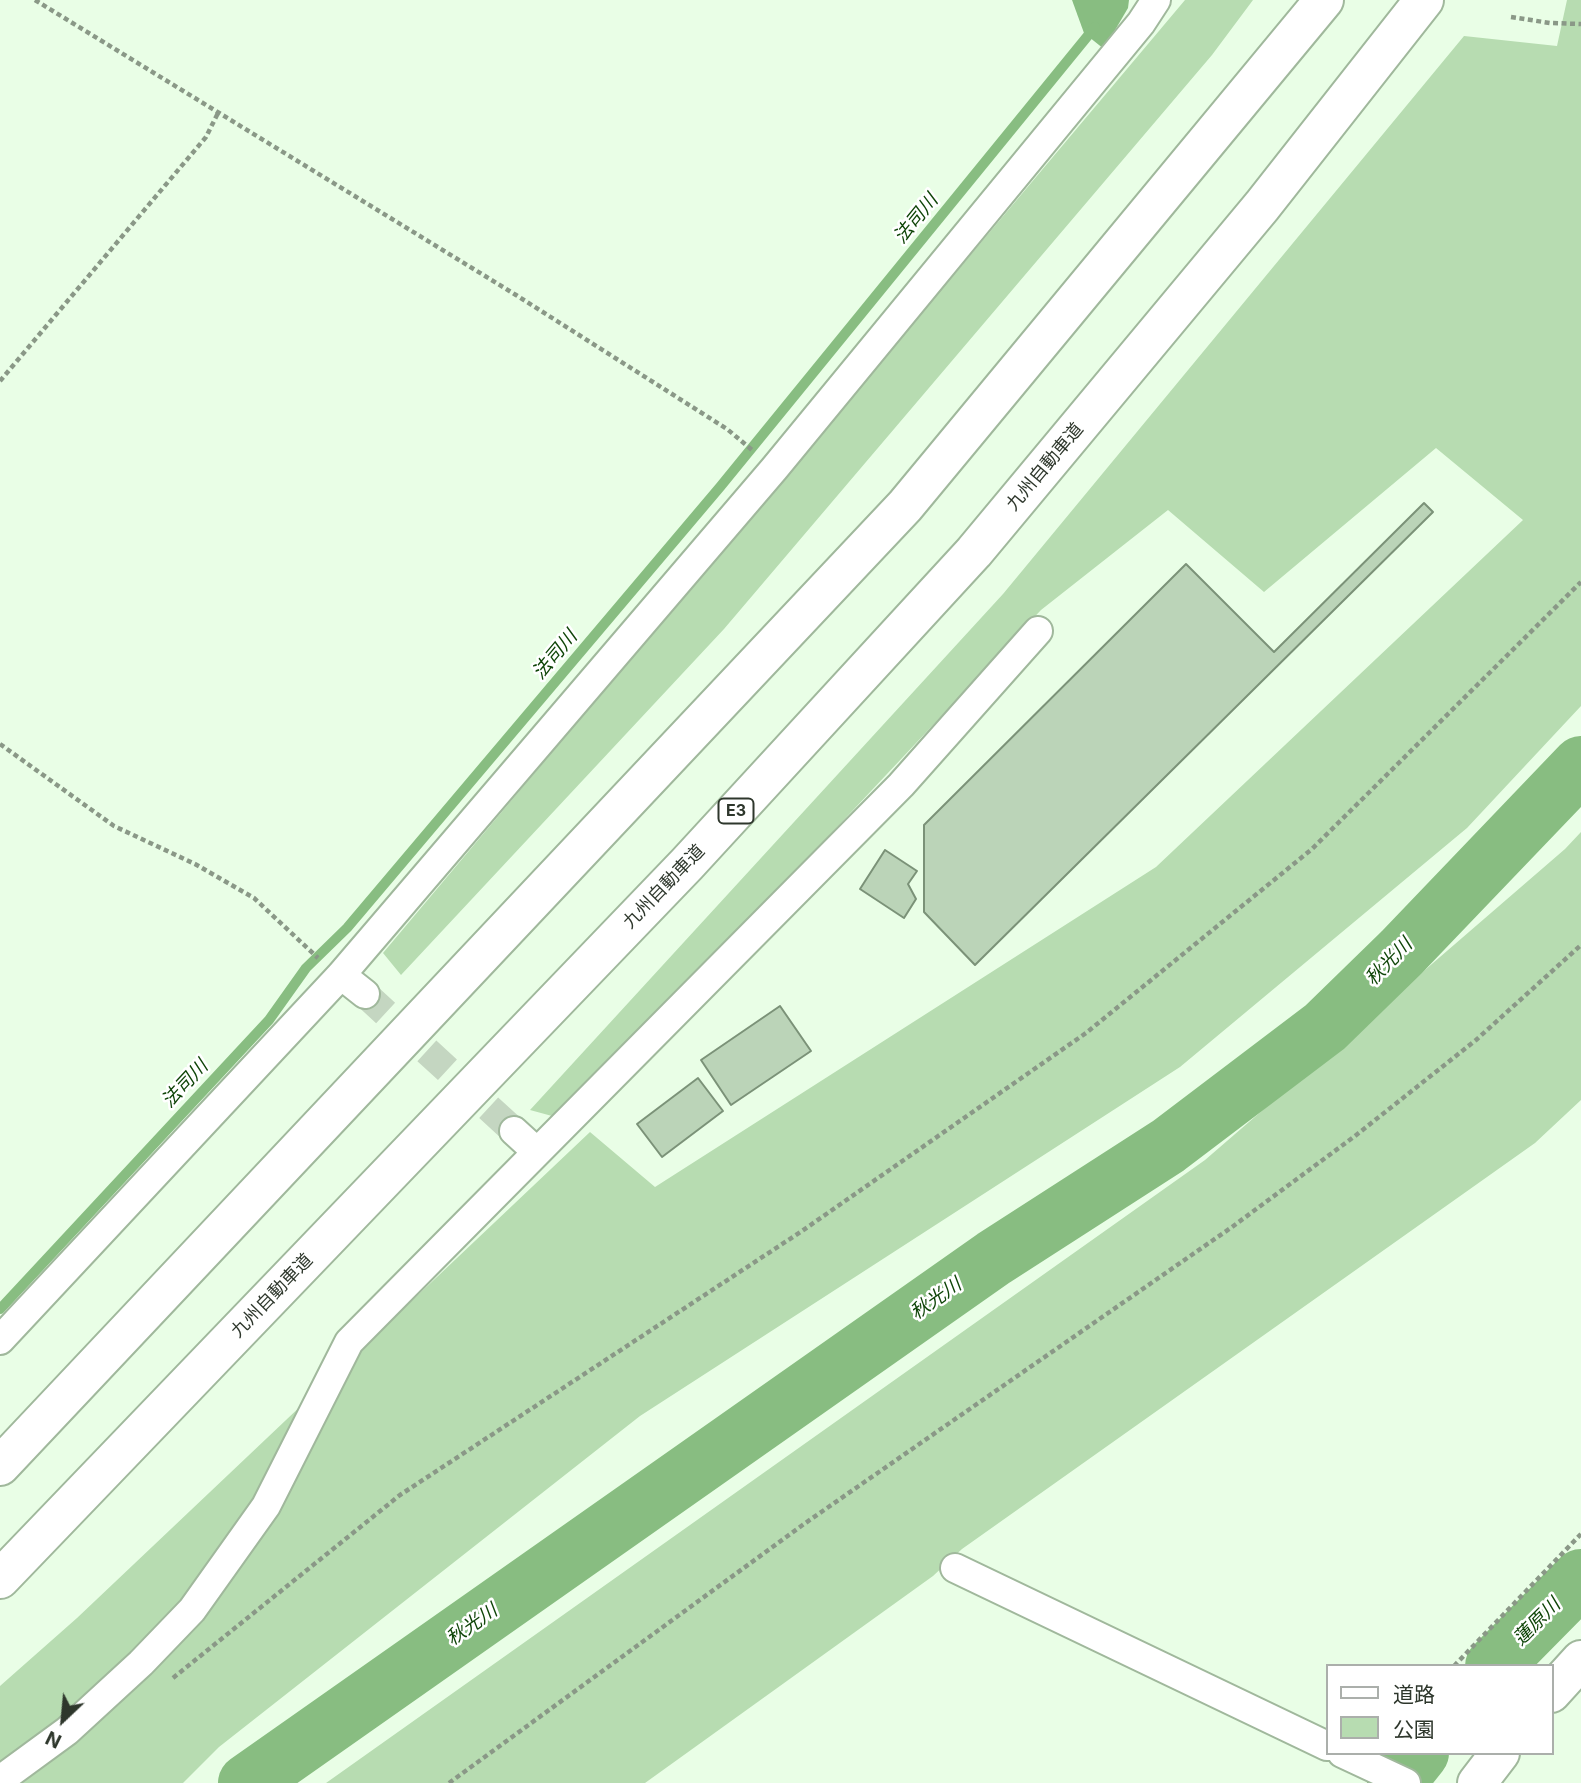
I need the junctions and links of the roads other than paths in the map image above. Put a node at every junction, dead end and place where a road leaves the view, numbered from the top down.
1 (1156, 0) edge
2 (1324, 0) edge
3 (1424, 0) edge
4 (1038, 631) dead end
5 (341, 975) junction
6 (365, 994) tunnel mouth
7 (514, 1131) tunnel mouth
8 (537, 1152) junction
9 (0, 1340) edge
10 (0, 1466) edge
11 (955, 1568) dead end
12 (0, 1578) edge
13 (1581, 1660) edge
14 (1553, 1691) edge
15 (1326, 1746) edge
16 (1346, 1755) edge
17 (1499, 1755) edge
18 (0, 1780) edge
19 (1406, 1783) edge
20 (1478, 1783) edge

1 - 5 street
2 - 10 main road
3 - 12 main road, 九州自動車道 / E3
4 - 8 street
5 - 6 street
5 - 9 street
7 - 8 street
8 - 18 street
11 - 15 street
13 - 14 main road
16 - 19 street
17 - 20 main road

